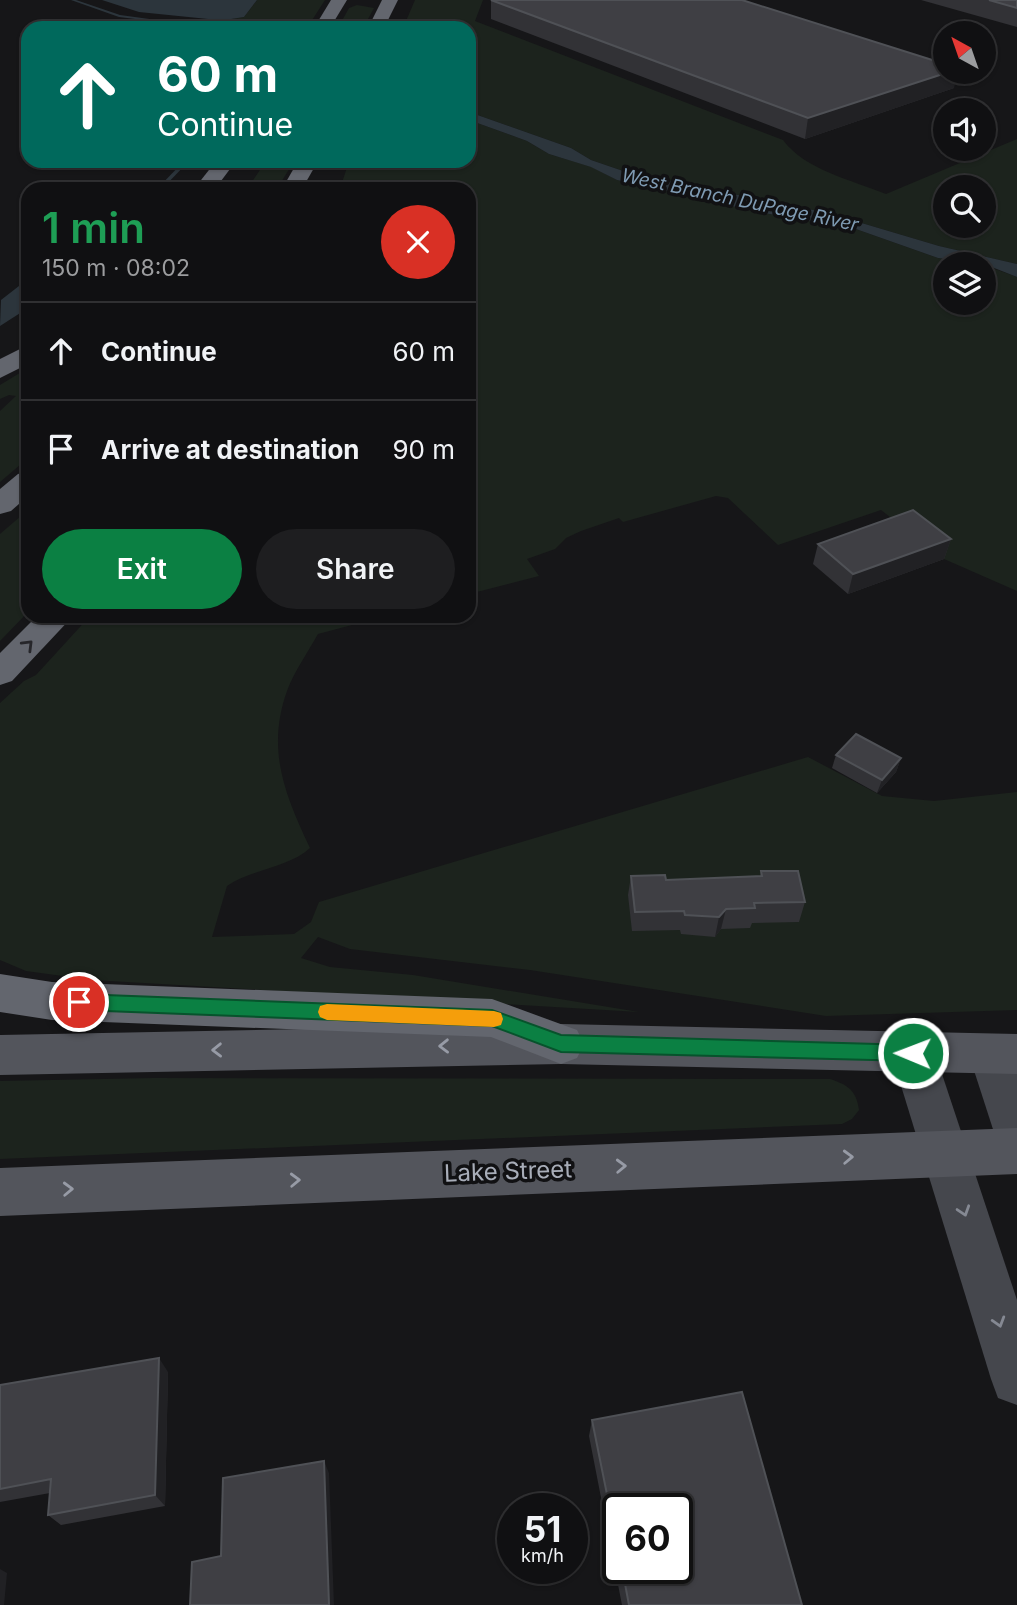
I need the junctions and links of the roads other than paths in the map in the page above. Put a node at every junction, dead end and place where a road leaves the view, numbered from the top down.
1 (339, 0) edge
2 (390, 0) edge
3 (402, 0) edge
4 (326, 21) edge
5 (380, 21) edge
6 (393, 21) edge
7 (220, 168) edge
8 (210, 182) edge
9 (21, 357) edge
10 (0, 370) edge
11 (21, 486) edge
12 (0, 505) edge
13 (49, 623) edge
14 (0, 673) edge
15 (0, 993) edge
16 (561, 1044) junction
17 (913, 1053) junction
18 (0, 1055) edge
19 (1004, 1055) edge
20 (1017, 1139) edge
21 (1017, 1151) edge
22 (945, 1153) junction
23 (0, 1192) edge
24 (1017, 1379) edge

1 - 4 highway
2 - 5 highway
3 - 6 highway
7 - 8 highway
9 - 10 highway
11 - 12 highway
14 -> 13 highway
15 - 16 highway
16 - 17 main road
16 -> 18 main road
17 - 19 main road
17 - 22 main road
19 - 20 main road
21 - 22 main road, Lake Street
23 -> 22 main road, Lake Street
22 -> 24 main road

